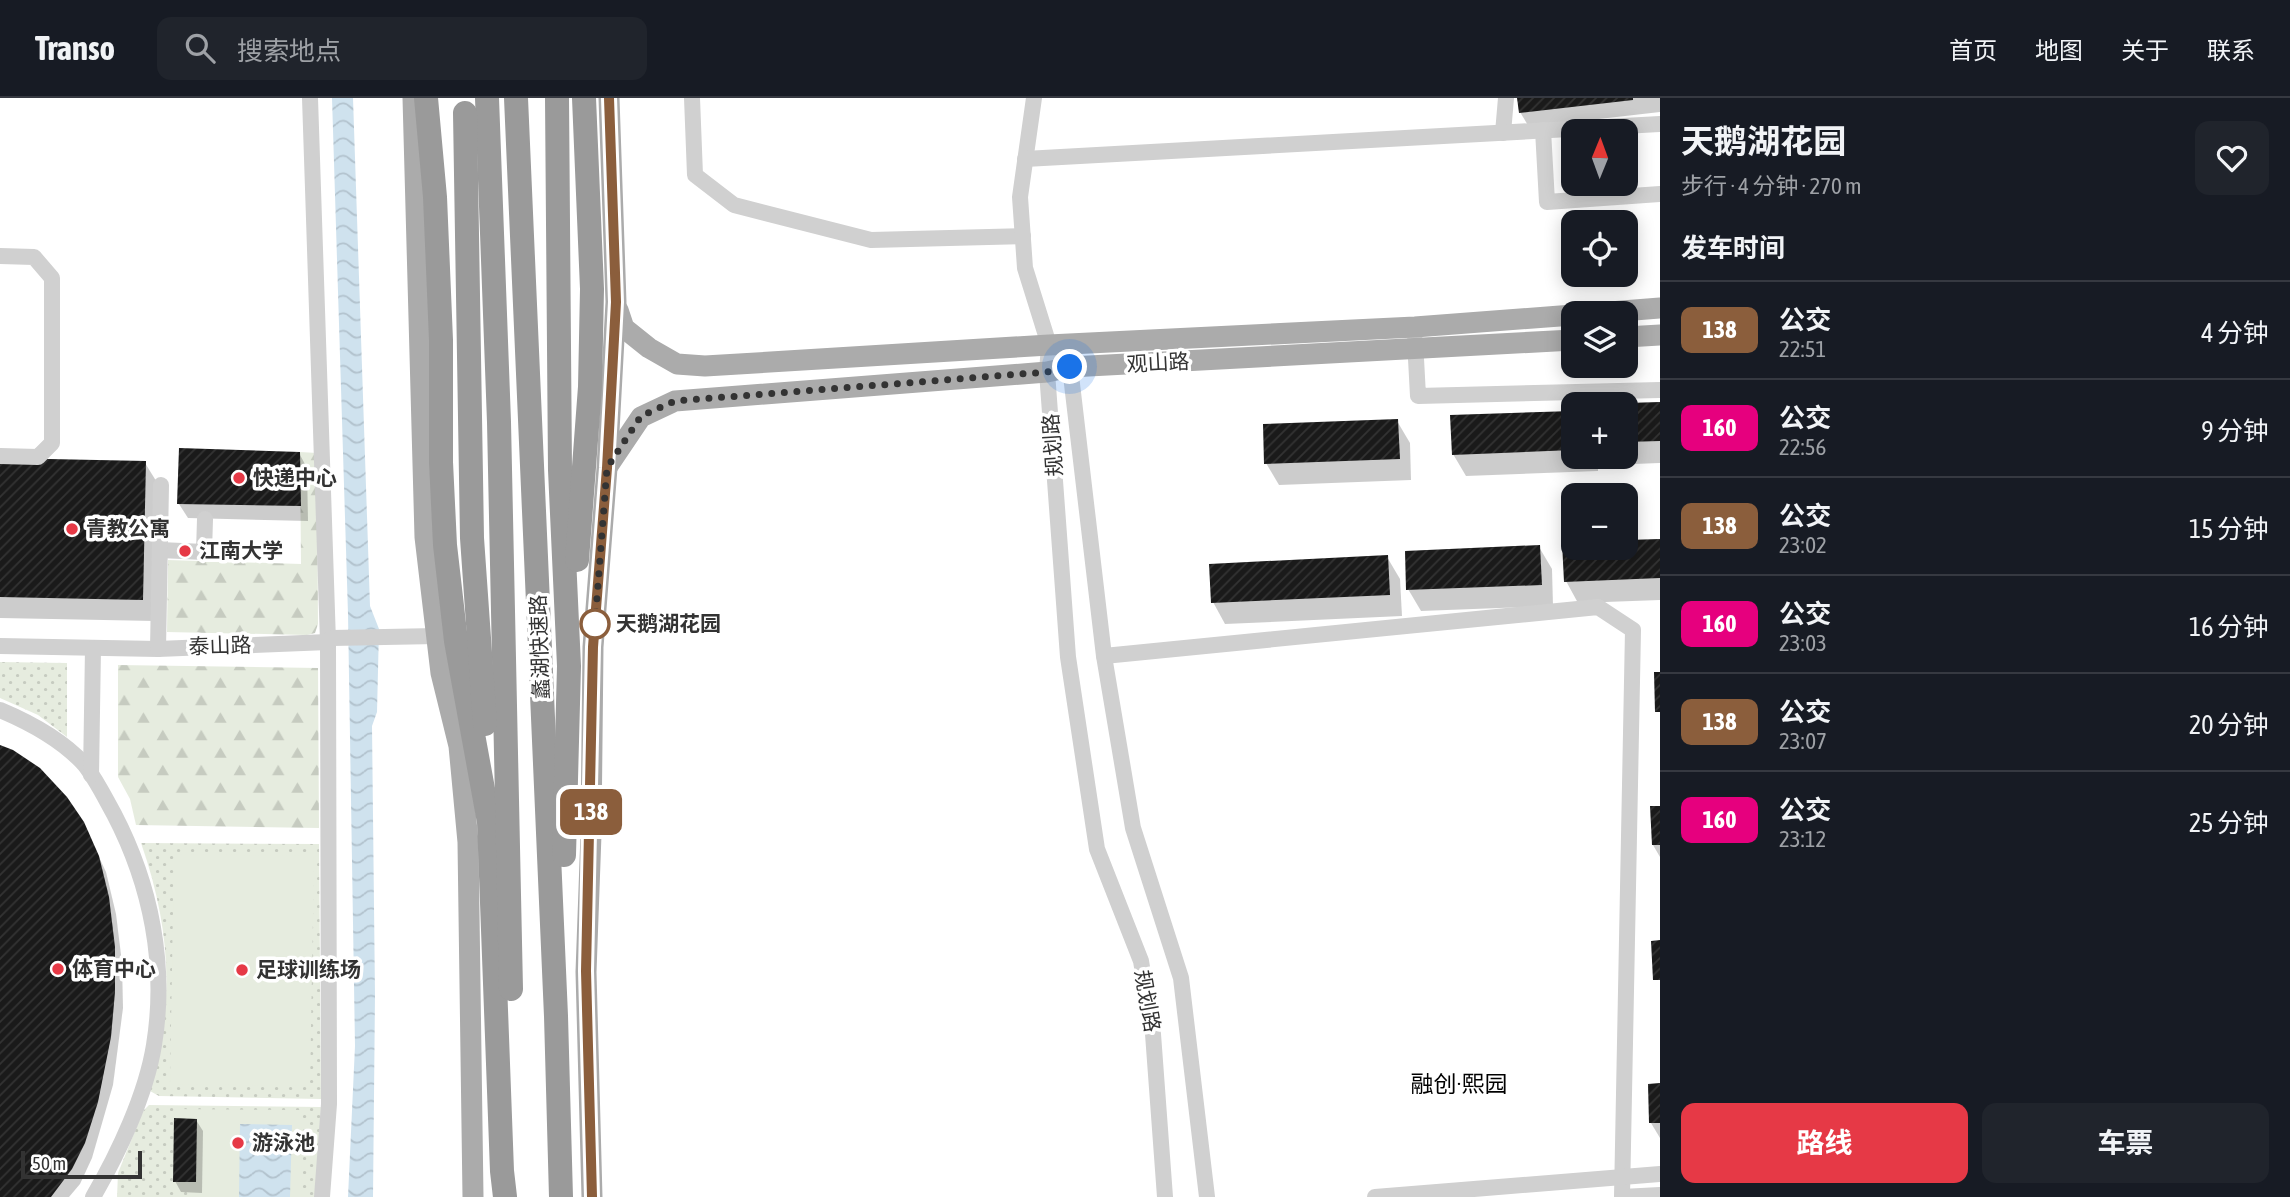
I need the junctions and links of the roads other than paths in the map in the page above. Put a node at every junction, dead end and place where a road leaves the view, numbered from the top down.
1 (310, 98) edge
2 (414, 98) edge
3 (426, 98) edge
4 (487, 98) edge
5 (516, 98) edge
6 (557, 98) edge
7 (584, 98) edge
8 (609, 98) edge
9 (692, 98) edge
10 (1034, 98) edge
11 (1506, 98) edge
12 (465, 113) dead end
13 (1660, 124) edge
14 (1543, 130) junction
15 (1503, 133) junction
16 (1026, 159) junction
17 (1660, 194) edge
18 (1023, 236) junction
19 (0, 256) edge
20 (616, 302) junction
21 (1660, 309) edge
22 (1638, 310) edge
23 (1561, 316) edge
24 (1415, 327) junction
25 (1660, 335) edge
26 (1638, 336) edge
27 (1561, 341) edge
28 (1049, 345) junction
29 (1416, 349) junction
30 (1070, 367) junction
31 (1047, 372) junction
32 (1660, 390) edge
33 (0, 456) edge
34 (607, 468) junction
35 (161, 485) dead end
36 (205, 519) dead end
37 (160, 550) junction
38 (437, 636) junction
39 (330, 640) junction
40 (0, 646) edge
41 (93, 648) junction
42 (158, 649) junction
43 (1104, 656) junction
44 (569, 666) junction
45 (0, 710) edge
46 (91, 775) junction
47 (489, 822) junction
48 (556, 1016) junction
49 (1660, 1174) edge
50 (1622, 1176) junction
51 (1660, 1195) edge
52 (93, 1197) edge
53 (322, 1197) edge
54 (473, 1197) edge
55 (505, 1197) edge
56 (515, 1197) edge
57 (561, 1197) edge
58 (592, 1197) edge
59 (1165, 1197) edge
60 (1207, 1197) edge
61 (1375, 1197) edge
62 (1622, 1197) edge

1 - 39 street
2 - 38 main road
3 - 47 highway
4 - 56 highway, 蠡湖快速路
5 - 48 highway, 蠡湖快速路
6 - 44 highway
7 - 44 highway
8 - 20 main road
9 - 18 street
10 - 16 street
11 - 15 street
12 - 47 highway
13 - 14 street
14 - 15 street
14 - 17 street
15 - 16 street
16 - 18 street
18 - 28 street
19 - 33 street
20 - 28 main road, 观山路
20 - 34 main road
21 - 22 main road
23 - 24 main road, 观山路
24 - 28 main road, 观山路
24 - 29 street
25 - 26 main road
27 - 29 main road, 观山路
28 - 30 street
28 - 31 street, 规划路
29 - 30 main road, 观山路
29 - 32 street
30 - 31 main road, 观山路
30 - 43 street, 规划路
31 - 34 main road, 观山路
31 - 59 street, 规划路
34 - 58 main road
35 - 37 street
36 - 37 street
37 - 42 street
38 - 39 street, 泰山路
38 - 54 main road
39 - 42 street, 泰山路
39 - 53 street
40 - 41 street, 泰山路
41 - 42 street, 泰山路
41 - 46 street
43 - 50 street
43 - 60 street, 规划路
44 - 48 highway
45 - 46 street
46 - 52 street
47 - 55 highway
48 - 57 highway, 蠡湖快速路
49 - 50 street
50 - 61 street
50 - 62 street
51 - 62 street

